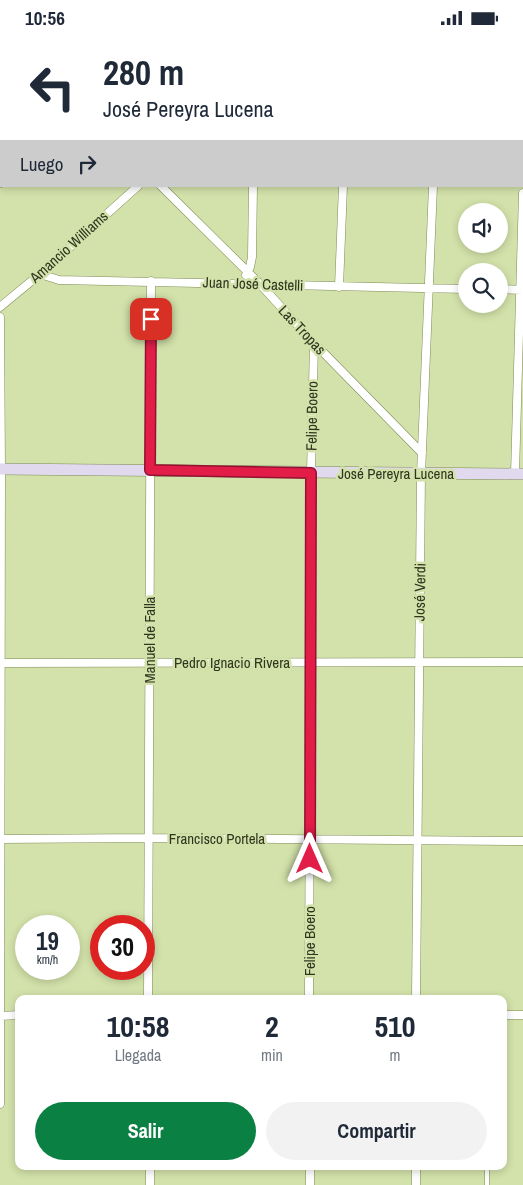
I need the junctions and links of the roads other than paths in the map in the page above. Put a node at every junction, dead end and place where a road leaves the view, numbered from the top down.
1 (137, 187) edge
2 (162, 187) edge
3 (253, 187) edge
4 (342, 187) edge
5 (433, 187) edge
6 (523, 193) edge
7 (247, 272) junction
8 (40, 274) junction
9 (152, 281) junction
10 (240, 283) junction
11 (258, 283) junction
12 (339, 287) junction
13 (430, 288) junction
14 (458, 289) edge
15 (508, 289) edge
16 (521, 290) edge
17 (0, 307) edge
18 (0, 317) edge
19 (314, 343) junction
20 (422, 453) junction
21 (1, 469) edge
22 (150, 470) junction
23 (311, 473) junction
24 (421, 474) junction
25 (519, 474) edge
26 (523, 662) edge
27 (0, 663) edge
28 (150, 663) junction
29 (311, 663) junction
30 (418, 663) junction
31 (149, 838) junction
32 (1, 839) edge
33 (310, 839) junction
34 (418, 841) junction
35 (523, 841) edge
36 (148, 995) edge
37 (309, 995) edge
38 (416, 995) edge
39 (15, 1015) edge
40 (507, 1015) edge
41 (523, 1015) edge
42 (0, 1016) edge
43 (0, 1104) edge
44 (150, 1170) edge
45 (310, 1170) edge
46 (416, 1170) edge
47 (487, 1170) edge
48 (150, 1185) edge
49 (310, 1185) edge
50 (416, 1185) edge
51 (487, 1185) edge

1 - 8 street, Amancio Williams
2 - 7 street, Las Tropas
3 - 7 street
4 - 12 street
5 - 13 street, José Verdi
6 - 16 street
7 - 10 street
7 - 11 street, Las Tropas
8 - 9 street, Juan José Castelli
8 - 17 street, Amancio Williams
9 - 10 street, Juan José Castelli
9 - 22 street, Manuel de Falla
10 - 11 street, Juan José Castelli
11 - 12 street, Juan José Castelli
11 - 19 street, Las Tropas
12 - 13 street, Juan José Castelli
13 - 14 street, Juan José Castelli
13 - 20 street, José Verdi
15 - 16 street
16 - 25 street
18 - 21 street
19 - 20 street, Las Tropas
19 - 23 street, Felipe Boero
20 - 24 street, José Verdi
21 - 22 street, José Pereyra Lucena
21 - 27 street
22 - 23 street, José Pereyra Lucena
22 - 28 street, Manuel de Falla
23 - 24 street, José Pereyra Lucena
23 - 29 street, Felipe Boero
24 - 25 street, José Pereyra Lucena
24 - 30 street, José Verdi
26 - 30 street, Pedro Ignacio Rivera
27 - 28 street, Pedro Ignacio Rivera
27 - 32 street
28 - 29 street, Pedro Ignacio Rivera
28 - 31 street, Manuel de Falla
29 - 30 street, Pedro Ignacio Rivera
29 - 33 street, Felipe Boero
30 - 34 street, José Verdi
31 - 32 street, Francisco Portela
31 - 33 street, Francisco Portela
31 - 36 street, Manuel de Falla
32 - 42 street
33 - 34 street, Francisco Portela
33 - 37 street, Felipe Boero
34 - 35 street, Francisco Portela
34 - 38 street, José Verdi
39 - 42 street
40 - 41 street
42 - 43 street
44 - 48 street
45 - 49 street
46 - 50 street
47 - 51 lane

